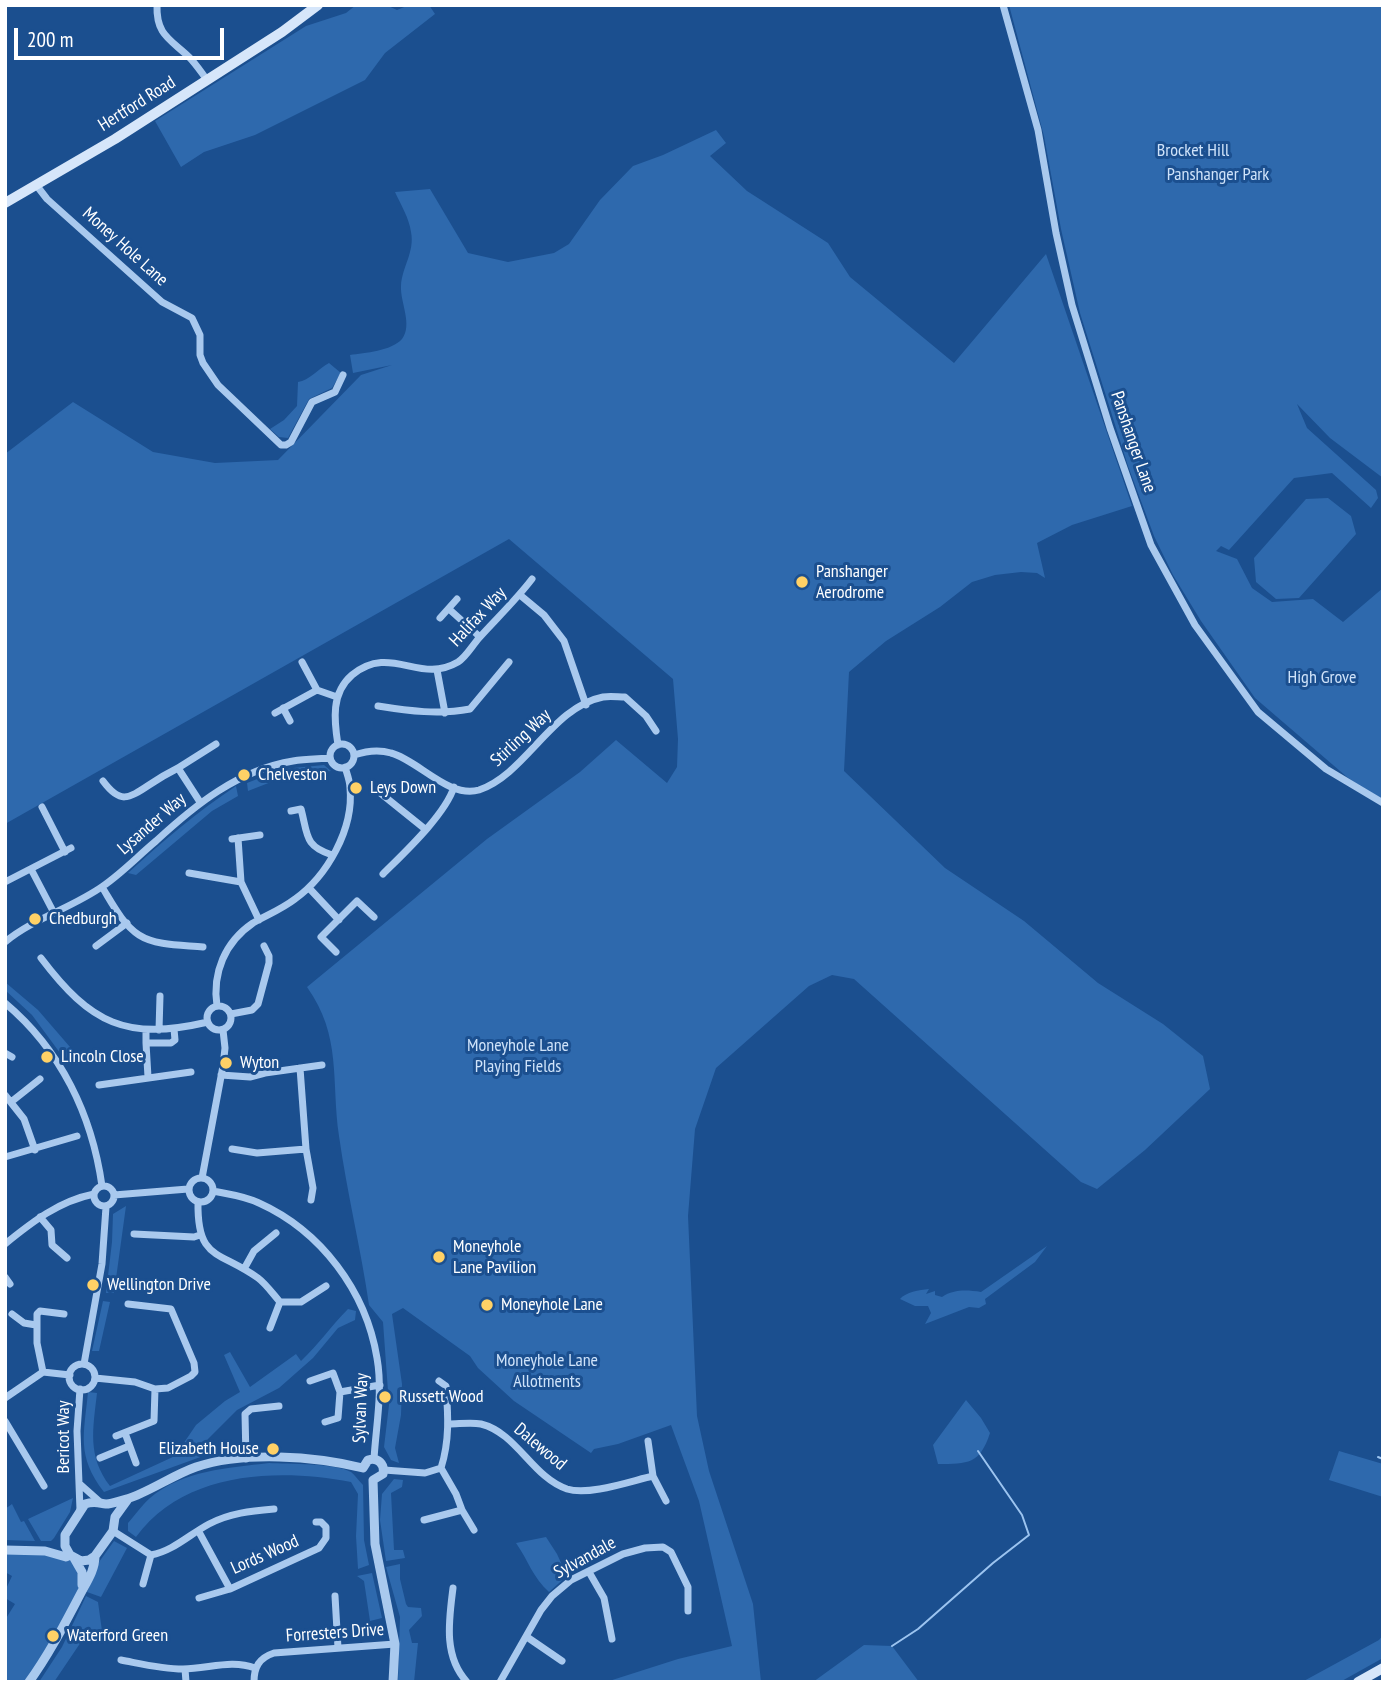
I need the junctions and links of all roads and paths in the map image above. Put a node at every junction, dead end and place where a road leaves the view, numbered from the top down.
1 (157, 5) edge
2 (318, 5) edge
3 (1003, 5) edge
4 (207, 80) junction
5 (37, 186) junction
6 (5, 202) edge
7 (343, 375) dead end
8 (532, 579) dead end
9 (520, 595) junction
10 (457, 599) dead end
11 (449, 609) junction
12 (440, 618) dead end
13 (480, 636) junction
14 (302, 662) dead end
15 (509, 663) dead end
16 (437, 670) junction
17 (317, 690) junction
18 (337, 697) junction
19 (586, 705) junction
20 (378, 706) dead end
21 (284, 708) junction
22 (275, 713) dead end
23 (445, 713) junction
24 (290, 721) dead end
25 (656, 731) dead end
26 (216, 744) dead end
27 (338, 745) junction
28 (354, 755) junction
29 (330, 758) junction
30 (345, 767) junction
31 (178, 768) junction
32 (103, 781) dead end
33 (454, 787) junction
34 (379, 792) dead end
35 (201, 802) junction
36 (1383, 803) edge
37 (42, 807) dead end
38 (291, 811) dead end
39 (425, 829) junction
40 (260, 835) dead end
41 (332, 855) junction
42 (31, 869) junction
43 (189, 873) dead end
44 (383, 874) dead end
45 (5, 882) edge
46 (241, 882) junction
47 (102, 887) junction
48 (309, 888) junction
49 (54, 913) junction
50 (374, 917) dead end
51 (259, 920) junction
52 (338, 920) junction
53 (127, 923) junction
54 (5, 942) edge
55 (96, 946) dead end
56 (264, 946) dead end
57 (203, 947) dead end
58 (336, 952) dead end
59 (41, 958) dead end
60 (160, 996) dead end
61 (5, 1003) edge
62 (217, 1006) junction
63 (231, 1014) junction
64 (208, 1022) junction
65 (174, 1029) junction
66 (159, 1030) junction
67 (223, 1030) junction
68 (146, 1031) junction
69 (146, 1043) junction
70 (322, 1065) dead end
71 (300, 1069) junction
72 (191, 1072) dead end
73 (221, 1075) junction
74 (148, 1077) junction
75 (40, 1079) dead end
76 (99, 1085) dead end
77 (5, 1095) edge
78 (11, 1102) junction
79 (77, 1136) dead end
80 (232, 1149) dead end
81 (306, 1149) junction
82 (35, 1150) junction
83 (5, 1157) edge
84 (202, 1178) junction
85 (102, 1186) junction
86 (188, 1189) junction
87 (213, 1191) junction
88 (94, 1194) junction
89 (114, 1195) junction
90 (311, 1200) dead end
91 (198, 1202) junction
92 (106, 1207) junction
93 (40, 1217) junction
94 (276, 1233) dead end
95 (134, 1234) dead end
96 (200, 1235) junction
97 (5, 1244) edge
98 (67, 1258) dead end
99 (244, 1269) junction
100 (326, 1286) dead end
101 (280, 1303) junction
102 (128, 1304) dead end
103 (12, 1314) dead end
104 (64, 1314) dead end
105 (36, 1325) junction
106 (270, 1328) dead end
107 (84, 1364) junction
108 (43, 1372) junction
109 (70, 1375) junction
110 (95, 1378) junction
111 (310, 1381) dead end
112 (439, 1381) dead end
113 (380, 1385) junction
114 (155, 1389) junction
115 (80, 1390) junction
116 (341, 1392) junction
117 (5, 1398) edge
118 (279, 1406) dead end
119 (5, 1421) edge
120 (325, 1422) dead end
121 (449, 1424) junction
122 (125, 1433) junction
123 (116, 1436) dead end
124 (648, 1441) dead end
125 (129, 1447) junction
126 (100, 1458) dead end
127 (246, 1459) junction
128 (374, 1459) junction
129 (136, 1463) dead end
130 (363, 1468) junction
131 (441, 1468) junction
132 (384, 1470) junction
133 (653, 1476) junction
134 (373, 1480) junction
135 (81, 1485) junction
136 (44, 1486) dead end
137 (128, 1499) junction
138 (666, 1501) dead end
139 (102, 1503) junction
140 (274, 1509) dead end
141 (80, 1510) junction
142 (462, 1510) junction
143 (115, 1517) junction
144 (424, 1520) dead end
145 (316, 1522) dead end
146 (474, 1530) dead end
147 (113, 1531) junction
148 (199, 1532) junction
149 (65, 1535) junction
150 (5, 1550) edge
151 (45, 1551) junction
152 (151, 1555) junction
153 (72, 1556) junction
154 (95, 1556) junction
155 (589, 1572) junction
156 (143, 1584) dead end
157 (230, 1588) junction
158 (453, 1588) dead end
159 (82, 1591) junction
160 (335, 1596) dead end
161 (199, 1598) dead end
162 (688, 1611) dead end
163 (527, 1637) junction
164 (612, 1639) dead end
165 (395, 1644) junction
166 (338, 1648) junction
167 (121, 1660) dead end
168 (562, 1661) dead end
169 (255, 1668) junction
170 (1383, 1668) edge
171 (185, 1670) junction
172 (29, 1682) edge
173 (186, 1682) edge
174 (254, 1682) edge
175 (393, 1682) edge
176 (467, 1682) edge
177 (500, 1682) edge
178 (1358, 1682) edge

1 - 4 street
2 - 4 main road, Hertford Road
3 - 36 street, Panshanger Lane
4 - 5 main road, Hertford Road
5 - 6 main road, Hertford Road
5 - 7 street, Money Hole Lane
8 - 9 street, Halifax Way
9 - 13 street, Halifax Way
9 - 19 street
10 - 11 street
11 - 12 street
11 - 13 street
13 - 16 street, Halifax Way
14 - 17 street
15 - 23 street
16 - 18 street
16 - 23 street
17 - 18 street
17 - 21 street
18 - 27 street
19 - 25 street
19 - 33 street, Stirling Way
20 - 23 street
21 - 22 street
21 - 24 street
26 - 31 street
27 - 28 street
27 - 29 street
28 - 30 street
28 - 33 street
29 - 30 street
29 - 35 street, Lysander Way
30 - 41 street
31 - 32 street
31 - 35 street
33 - 39 street
34 - 39 street
35 - 47 street, Lysander Way
37 - 42 street
38 - 41 street
39 - 44 street
40 - 46 street
41 - 48 street
42 - 45 street
42 - 49 street
43 - 46 street
46 - 51 street
47 - 49 street, Lysander Way
47 - 53 street
48 - 51 street
48 - 52 street
49 - 54 street, Lysander Way
50 - 52 street
51 - 62 street
52 - 58 street
53 - 55 street
53 - 57 street
56 - 63 street
59 - 68 street
60 - 66 street
61 - 85 street
62 - 63 street
62 - 64 street
63 - 67 street
64 - 65 street
64 - 67 street
65 - 66 street
65 - 69 street
66 - 68 street
67 - 73 street
68 - 69 street
69 - 74 street
70 - 71 street
71 - 73 street
71 - 81 street
72 - 74 street
73 - 84 street
74 - 76 street
75 - 78 street
77 - 78 street
78 - 82 street
79 - 82 street
80 - 81 street
81 - 90 street
82 - 83 street
84 - 86 street
84 - 87 street
85 - 88 street
85 - 89 street
86 - 89 street
86 - 91 street
87 - 91 street
87 - 113 street, Sylvan Way
88 - 92 street
88 - 93 street
89 - 92 street
91 - 96 street
92 - 107 street
93 - 97 street
93 - 98 street
94 - 99 street
95 - 96 street
96 - 99 street
99 - 101 street
100 - 101 street
101 - 106 street
102 - 114 street
103 - 105 street
104 - 105 street
105 - 108 street
107 - 109 street, Bericot Way
107 - 110 street
108 - 109 street
108 - 117 street
109 - 115 street, Bericot Way
110 - 114 street
110 - 115 street, Bericot Way
111 - 116 street
112 - 121 street
113 - 116 street
113 - 128 street, Sylvan Way
114 - 122 street
115 - 135 street, Bericot Way
116 - 120 street
118 - 127 street
119 - 136 street
121 - 131 street
121 - 133 street, Dalewood
122 - 123 street
122 - 125 street
124 - 133 street
125 - 126 street
125 - 129 street
127 - 130 street
127 - 137 street
128 - 130 street
128 - 132 street
130 - 134 street
131 - 132 street
131 - 142 street
132 - 134 street
133 - 138 street
134 - 165 street
135 - 139 street, Bericot Way
135 - 141 street, Bericot Way
137 - 139 street
137 - 143 street
139 - 141 street
139 - 143 street
140 - 148 street
141 - 149 street
142 - 144 street
142 - 146 street
143 - 147 street
145 - 157 street, Lords Wood
147 - 152 street
147 - 154 street
148 - 152 street
148 - 157 street, Lords Wood
149 - 151 street
149 - 153 street
150 - 151 street
151 - 153 street
152 - 156 street
153 - 154 street
153 - 159 street
154 - 159 street
155 - 162 street, Sylvandale
155 - 163 street, Sylvandale
155 - 164 street
157 - 161 street, Lords Wood
158 - 176 street
159 - 172 street
160 - 166 street
163 - 168 street
163 - 177 street, Sylvandale
165 - 166 street, Forresters Drive
165 - 175 street
166 - 169 street, Forresters Drive
167 - 171 street
169 - 171 street
169 - 174 street
170 - 178 main road
171 - 173 street

